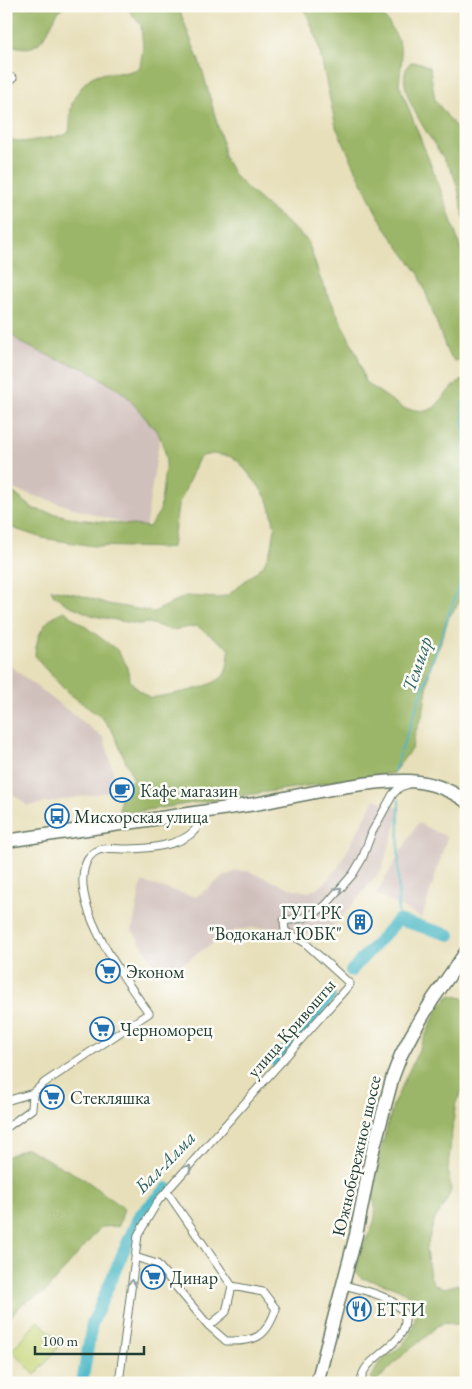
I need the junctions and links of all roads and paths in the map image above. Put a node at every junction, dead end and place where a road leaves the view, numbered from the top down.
1 (13, 78) dead end
2 (6, 84) edge
3 (412, 780) junction
4 (466, 797) edge
5 (466, 801) edge
6 (207, 808) junction
7 (6, 835) edge
8 (6, 841) edge
9 (466, 953) edge
10 (33, 1093) junction
11 (6, 1101) edge
12 (6, 1128) edge
13 (167, 1192) junction
14 (135, 1257) junction
15 (232, 1286) junction
16 (344, 1293) junction
17 (209, 1326) junction
18 (119, 1383) edge
19 (317, 1383) edge
20 (322, 1383) edge
21 (362, 1383) edge

1 - 2 street
3 - 4 highway
3 - 5 highway
3 - 6 highway
13 -> 3 street, улица Кривошты
6 - 7 highway
6 - 8 highway
6 - 10 street
9 - 16 highway, Южнобережное шоссе
10 - 11 street
10 - 12 street
13 - 14 street, улица Кривошты
13 - 15 street
14 - 17 street
18 -> 14 street, улица Кривошты
15 - 17 street
15 - 17 street
16 - 19 highway, Южнобережное шоссе
16 - 20 highway, Южнобережное шоссе
16 - 21 street

